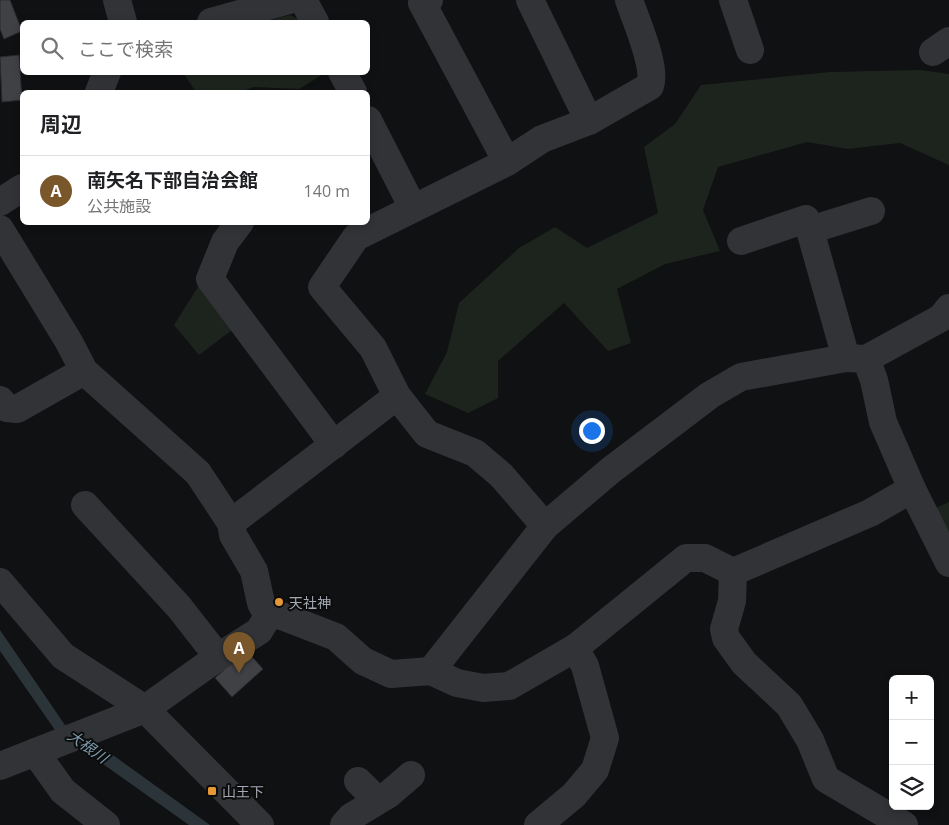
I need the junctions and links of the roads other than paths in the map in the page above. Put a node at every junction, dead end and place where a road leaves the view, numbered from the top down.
1 (117, 0) edge
2 (289, 0) edge
3 (303, 0) edge
4 (429, 0) edge
5 (530, 0) edge
6 (629, 0) edge
7 (733, 0) edge
8 (122, 20) edge
9 (218, 20) edge
10 (315, 20) edge
11 (750, 50) dead end
12 (106, 75) edge
13 (344, 75) edge
14 (100, 90) edge
15 (352, 90) edge
16 (589, 121) junction
17 (370, 124) edge
18 (507, 162) junction
19 (20, 189) edge
20 (0, 202) edge
21 (413, 208) junction
22 (871, 211) dead end
23 (238, 225) edge
24 (0, 229) edge
25 (810, 230) junction
26 (741, 241) dead end
27 (945, 299) edge
28 (856, 358) junction
29 (84, 371) junction
30 (398, 396) junction
31 (0, 400) edge
32 (334, 445) junction
33 (912, 488) junction
34 (86, 505) dead end
35 (231, 523) junction
36 (545, 526) junction
37 (949, 563) edge
38 (733, 572) junction
39 (0, 582) edge
40 (268, 616) junction
41 (575, 648) junction
42 (218, 657) junction
43 (430, 672) junction
44 (145, 709) junction
45 (47, 748) junction
46 (0, 766) edge
47 (410, 776) dead end
48 (106, 825) edge
49 (260, 825) edge
50 (344, 825) edge
51 (538, 825) edge
52 (904, 825) edge

1 - 8 street
2 - 9 street
3 - 10 street
4 - 18 street
5 - 16 street
6 - 16 street
7 - 11 street
12 - 14 street
13 - 15 street
16 - 18 street
17 - 21 street
18 - 21 street
19 - 20 street
21 - 30 street
22 - 25 street
23 - 32 street
24 - 29 street
25 - 26 street
25 - 28 street
27 - 28 street
28 - 33 street
28 - 36 street
29 - 31 street
29 - 35 street
30 - 32 street
30 - 36 street
32 - 35 street
33 - 37 street
33 - 38 street
34 - 42 street
35 - 40 street
36 - 43 street
38 - 41 street
38 - 52 street
39 - 44 street
40 - 42 street
40 - 43 street
41 - 43 street
41 - 51 street
42 - 44 street
44 - 45 street
44 - 49 street
45 - 46 street
45 - 48 street
47 - 50 street

